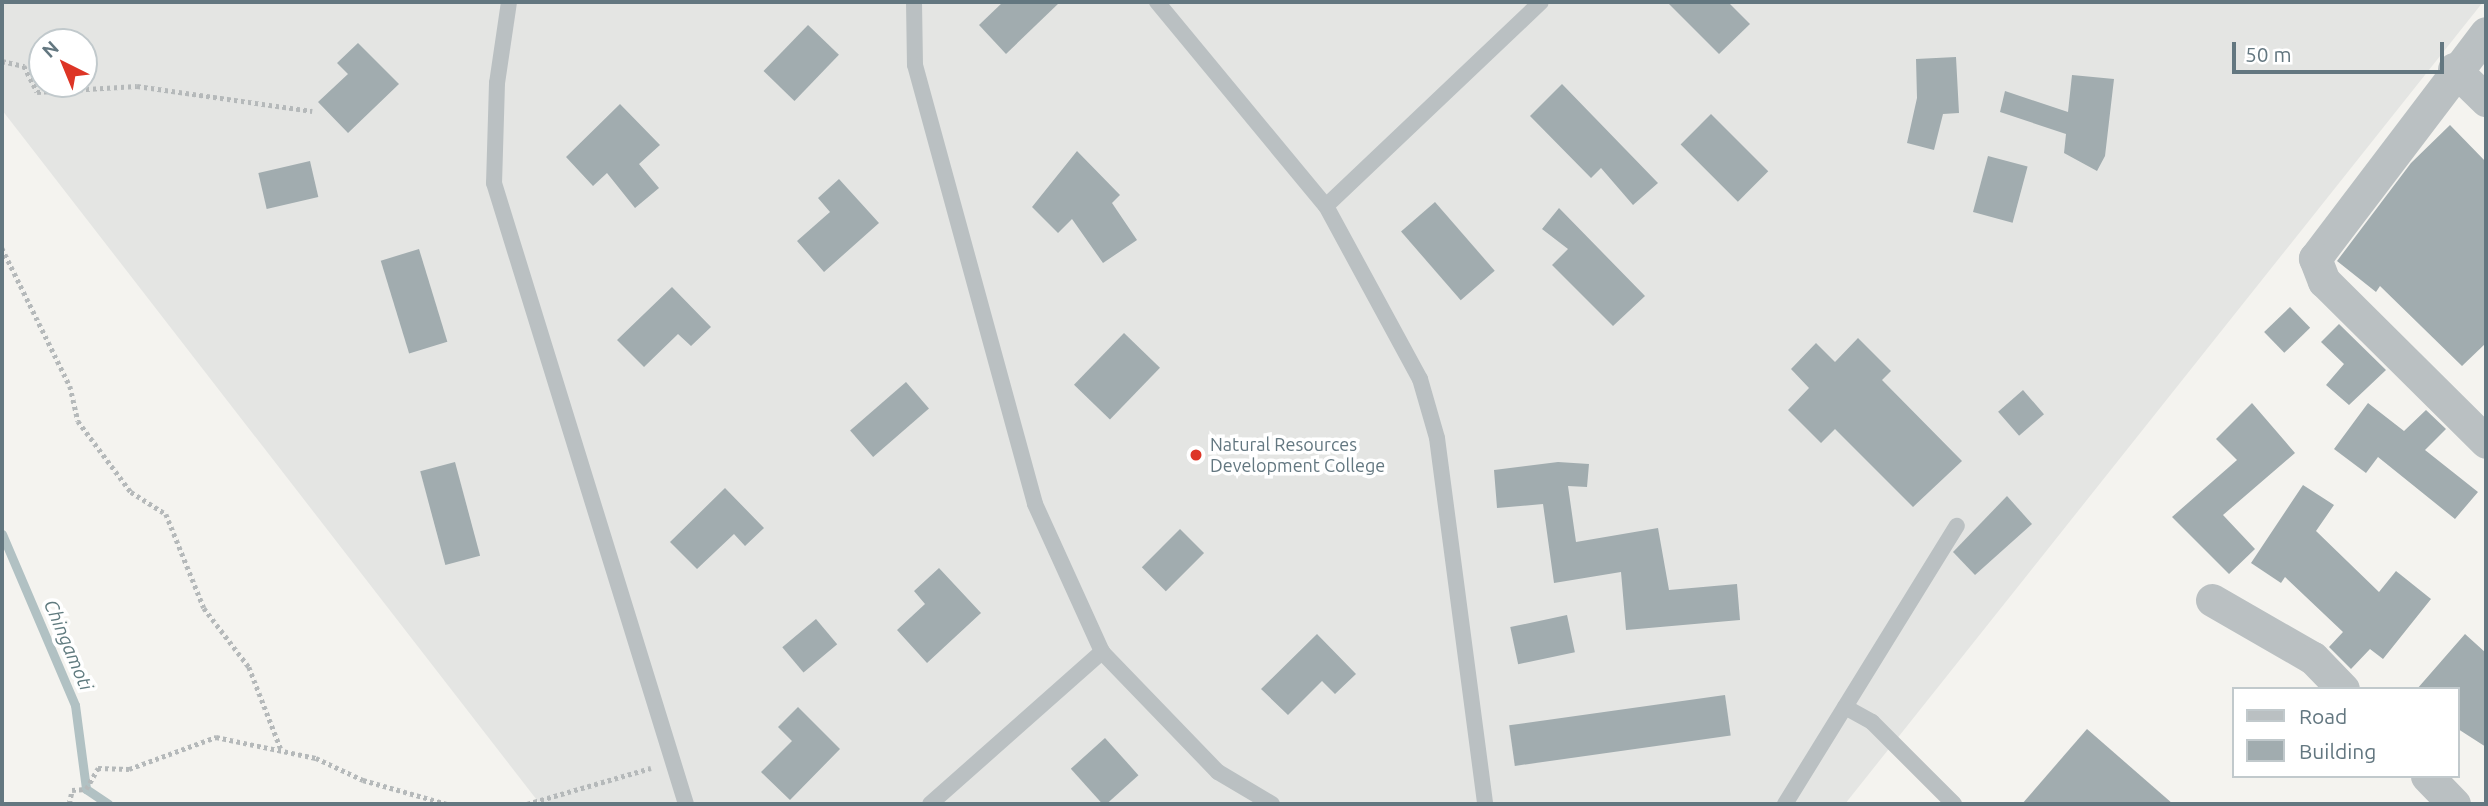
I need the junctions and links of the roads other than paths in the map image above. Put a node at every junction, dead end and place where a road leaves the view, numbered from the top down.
1 (509, 2) edge
2 (914, 2) edge
3 (1157, 2) edge
4 (1541, 2) edge
5 (2486, 33) edge
6 (2454, 69) junction
7 (2486, 100) edge
8 (1326, 206) junction
9 (2486, 442) edge
10 (1957, 526) dead end
11 (2212, 600) dead end
12 (1102, 652) junction
13 (2341, 687) edge
14 (1845, 707) junction
15 (2429, 778) edge
16 (686, 804) edge
17 (930, 804) edge
18 (1272, 804) edge
19 (1485, 804) edge
20 (1785, 804) edge
21 (1954, 804) edge
22 (2454, 804) edge

1 - 16 lane
2 - 12 lane
3 - 8 lane
4 - 8 lane
5 - 6 street
6 - 7 street
6 - 9 street
8 - 19 lane
10 - 14 lane
11 - 13 street
12 - 17 lane
12 - 18 lane
14 - 20 lane
14 - 21 lane
15 - 22 street

